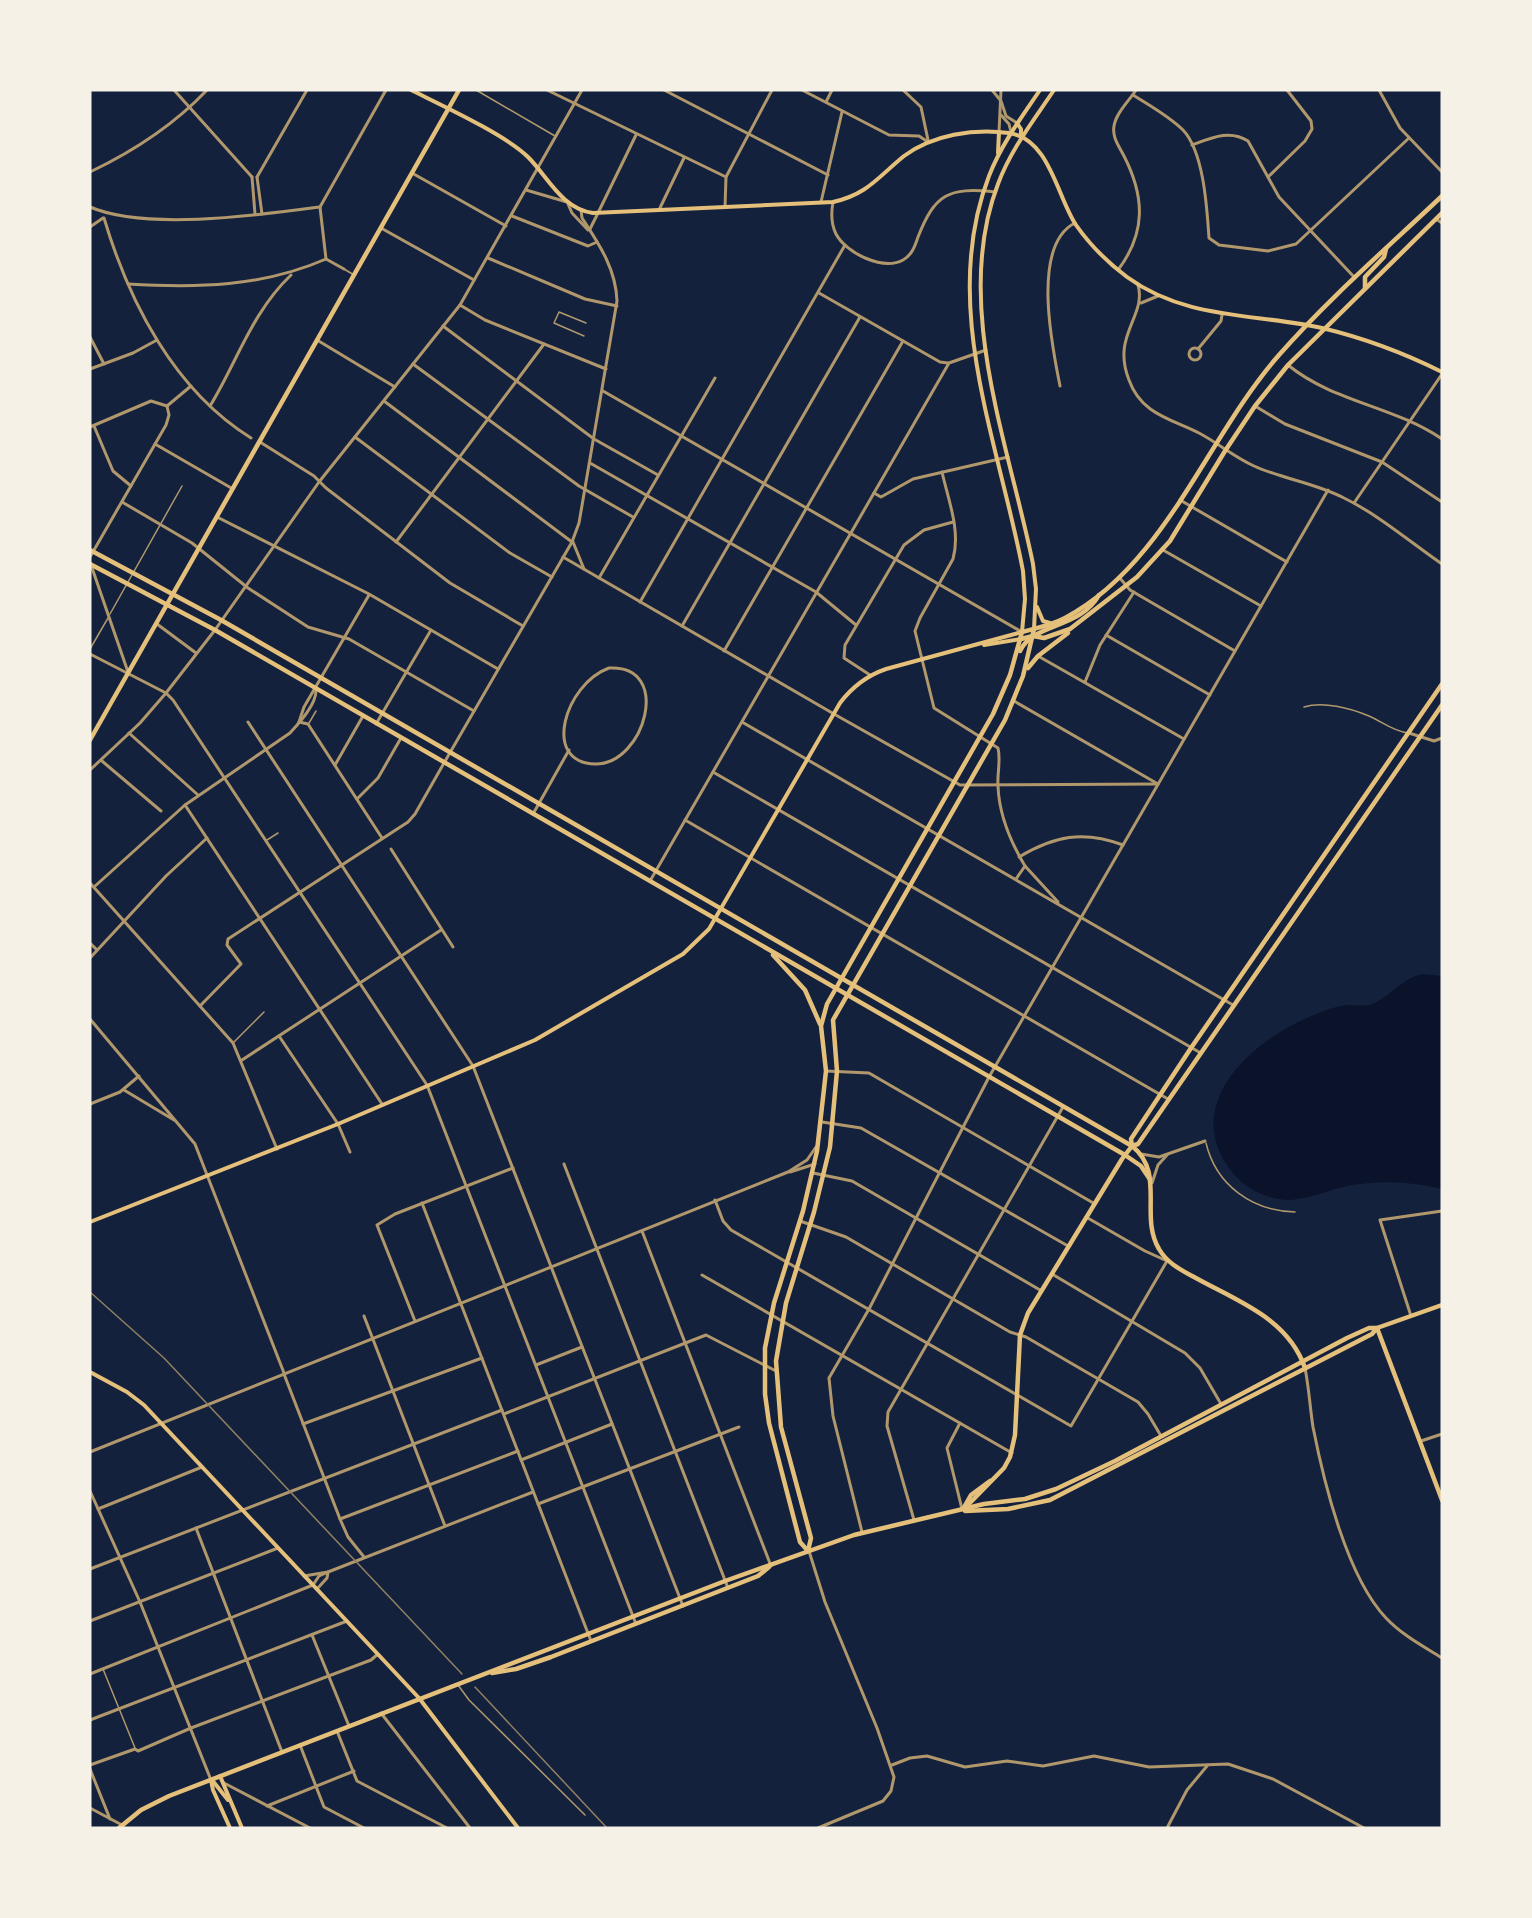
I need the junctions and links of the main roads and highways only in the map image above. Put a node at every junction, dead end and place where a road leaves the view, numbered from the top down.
1 (411, 90) edge
2 (459, 90) edge
3 (1040, 90) edge
4 (1054, 90) edge
5 (448, 109) junction
6 (1017, 123) junction
7 (999, 132) junction
8 (1011, 133) junction
9 (1021, 138) junction
10 (996, 159) junction
11 (1442, 196) edge
12 (1442, 213) edge
13 (1386, 249) junction
14 (1355, 278) junction
15 (1365, 288) junction
16 (1307, 326) junction
17 (1322, 328) junction
18 (1442, 373) edge
19 (91, 558) edge
20 (1100, 592) junction
21 (174, 593) junction
22 (168, 604) junction
23 (1036, 604) junction
24 (1057, 622) junction
25 (1080, 624) junction
26 (1034, 628) junction
27 (1022, 632) junction
28 (1033, 636) junction
29 (1021, 639) junction
30 (977, 645) junction
31 (1013, 665) junction
32 (1023, 676) junction
33 (1442, 684) edge
34 (1442, 705) edge
35 (90, 740) edge
36 (722, 909) junction
37 (715, 920) junction
38 (761, 946) junction
39 (842, 979) junction
40 (852, 985) junction
41 (836, 989) junction
42 (846, 995) junction
43 (821, 1026) junction
44 (1132, 1146) junction
45 (829, 1151) junction
46 (1125, 1155) junction
47 (815, 1164) junction
48 (1150, 1181) junction
49 (90, 1222) edge
50 (1442, 1305) edge
51 (1377, 1328) junction
52 (1302, 1362) junction
53 (1305, 1368) junction
54 (90, 1372) edge
55 (991, 1481) junction
56 (983, 1490) junction
57 (1442, 1500) edge
58 (984, 1504) junction
59 (962, 1511) junction
60 (808, 1551) junction
61 (771, 1566) junction
62 (486, 1674) junction
63 (419, 1698) junction
64 (220, 1776) junction
65 (212, 1780) junction
66 (231, 1803) junction
67 (233, 1808) junction
68 (223, 1812) junction
69 (121, 1826) edge
70 (230, 1828) edge
71 (242, 1828) edge
72 (518, 1828) edge

1 - 5 main road
2 - 5 main road
3 - 6 main road
4 - 9 main road
5 - 7 main road
5 - 21 main road
6 - 8 main road
6 - 9 main road
7 - 8 main road
7 - 10 main road
8 - 9 main road
8 - 10 main road
9 - 16 main road
9 - 23 main road
10 - 27 main road
11 - 13 main road
12 - 15 main road
13 - 14 main road
13 - 15 main road
14 - 15 main road
14 - 16 main road
15 - 17 main road
16 - 17 main road
16 - 20 main road
17 - 18 main road
17 - 25 main road
19 - 21 main road
19 - 22 main road
20 - 24 main road
20 - 28 main road
21 - 22 main road
21 - 36 main road
22 - 35 main road
22 - 37 main road
23 - 24 main road
23 - 26 main road
24 - 26 main road
25 - 28 main road
25 - 32 main road
26 - 27 main road
26 - 28 main road
27 - 29 main road
27 - 30 main road
28 - 29 main road
28 - 31 main road
28 - 32 main road
29 - 30 main road
29 - 31 main road
30 - 36 main road
31 - 39 main road
32 - 40 main road
33 - 44 main road
34 - 44 main road
36 - 37 main road
36 - 39 main road
37 - 38 main road
37 - 49 main road
38 - 41 main road
38 - 43 main road
39 - 40 main road
39 - 41 main road
40 - 42 main road
40 - 44 main road
41 - 42 main road
41 - 43 main road
42 - 45 main road
42 - 46 main road
43 - 47 main road
44 - 46 main road
44 - 48 main road
45 - 47 main road
45 - 60 main road
46 - 48 main road
46 - 55 main road
47 - 60 main road
48 - 52 main road
50 - 51 main road
51 - 52 main road
51 - 53 main road
51 - 57 main road
52 - 53 main road
52 - 58 main road
53 - 59 main road
54 - 63 main road
55 - 56 main road
55 - 59 main road
56 - 58 main road
56 - 59 main road
58 - 59 main road
59 - 60 main road
60 - 61 main road
61 - 62 main road
61 - 62 main road
62 - 63 main road
63 - 64 main road
63 - 72 main road
64 - 65 main road
64 - 66 main road
65 - 66 main road
65 - 68 main road
65 - 69 main road
66 - 67 main road
67 - 68 main road
67 - 71 main road
68 - 70 main road

